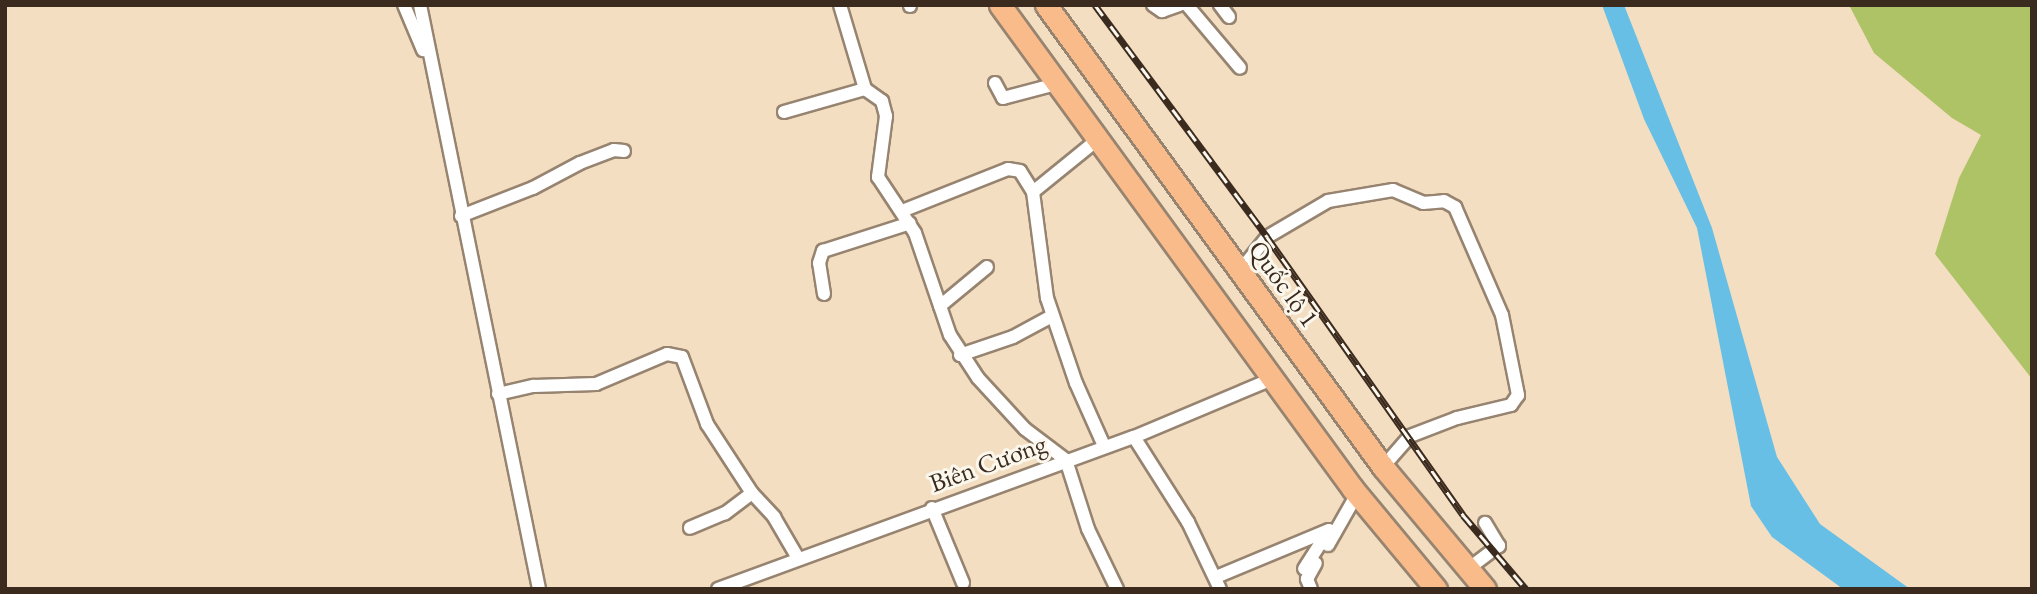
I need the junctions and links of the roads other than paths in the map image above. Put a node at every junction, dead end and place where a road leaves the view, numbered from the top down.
1 (404, 5) edge
2 (420, 5) edge
3 (840, 5) edge
4 (1000, 5) edge
5 (1046, 5) edge
6 (1153, 5) edge
7 (1179, 5) edge
8 (1187, 5) edge
9 (1220, 5) edge
10 (1229, 17) dead end
11 (1240, 68) dead end
12 (433, 73) junction
13 (996, 83) dead end
14 (1056, 84) junction
15 (865, 89) junction
16 (784, 112) dead end
17 (1097, 140) junction
18 (624, 151) dead end
19 (1033, 192) junction
20 (902, 211) junction
21 (461, 216) junction
22 (910, 223) junction
23 (987, 267) dead end
24 (1239, 272) junction
25 (824, 294) dead end
26 (940, 306) junction
27 (1052, 316) junction
28 (960, 355) junction
29 (1272, 379) junction
30 (498, 394) junction
31 (1134, 437) junction
32 (1104, 446) junction
33 (1066, 460) junction
34 (1383, 467) junction
35 (752, 493) junction
36 (1357, 494) junction
37 (932, 508) junction
38 (1485, 523) dead end
39 (690, 528) dead end
40 (798, 558) junction
41 (1304, 569) dead end
42 (1468, 569) junction
43 (963, 583) dead end
44 (1218, 583) edge
45 (539, 589) edge
46 (718, 589) edge
47 (1117, 589) edge
48 (1311, 589) edge
49 (1436, 589) edge
50 (1485, 589) edge

1 - 12 street
2 - 12 street
3 - 15 street
4 - 14 highway
5 - 24 highway, Quốc lộ 1
6 - 7 street
8 - 11 street
9 - 10 street
12 - 21 street
13 - 14 street
14 - 17 highway
15 - 16 street
15 - 20 street
17 - 19 street
17 - 29 highway
18 - 21 street
19 - 20 street
19 - 27 street
20 - 22 street
21 - 30 street
22 - 25 street
22 - 26 street
23 - 26 street
24 - 34 highway, Quốc lộ 1
24 - 34 street
26 - 28 street
27 - 28 street
27 - 32 street
28 - 33 street
29 - 31 street, Biên Cương
29 - 36 highway
30 - 35 street
30 - 45 street
31 - 32 street, Biên Cương
31 - 44 street
32 - 33 street, Biên Cương
33 - 37 street, Biên Cương
33 - 47 street
34 - 42 highway, Quốc lộ 1
35 - 39 street
35 - 40 street
36 - 48 street
36 - 49 highway
37 - 40 street, Biên Cương
37 - 43 street
38 - 42 street
40 - 46 street, Biên Cương
41 - 44 street
42 - 50 highway, Quốc lộ 1

